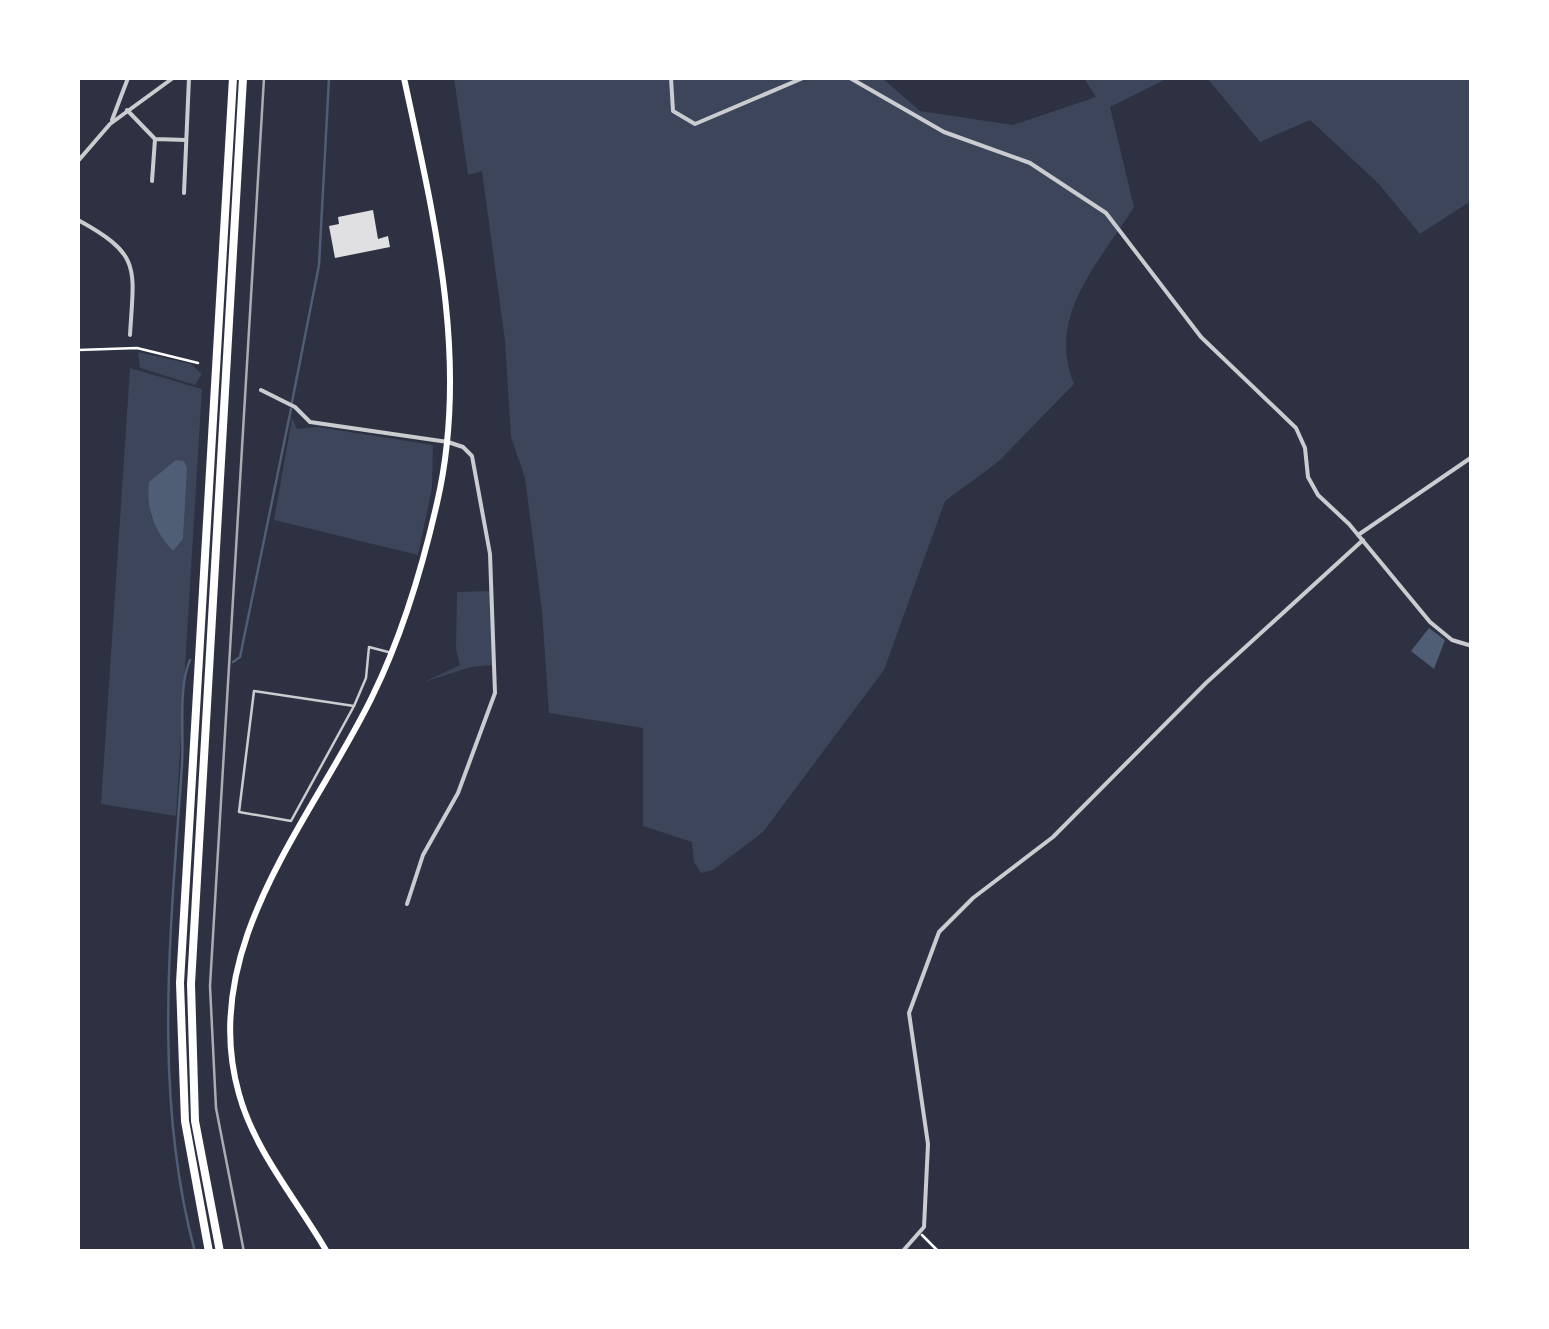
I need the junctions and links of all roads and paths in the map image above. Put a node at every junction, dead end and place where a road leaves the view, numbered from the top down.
1 (128, 78) edge
2 (173, 78) edge
3 (189, 78) edge
4 (233, 78) edge
5 (243, 78) edge
6 (404, 78) edge
7 (670, 78) edge
8 (803, 78) edge
9 (850, 78) edge
10 (127, 110) junction
11 (110, 124) junction
12 (155, 139) junction
13 (186, 140) junction
14 (78, 162) edge
15 (152, 181) dead end
16 (184, 193) dead end
17 (78, 220) edge
18 (130, 335) dead end
19 (78, 350) edge
20 (198, 363) dead end
21 (261, 390) dead end
22 (448, 442) junction
23 (1472, 457) edge
24 (1358, 534) junction
25 (1363, 540) junction
26 (1472, 646) edge
27 (392, 652) junction
28 (354, 706) junction
29 (407, 904) dead end
30 (920, 1234) junction
31 (209, 1252) edge
32 (220, 1252) edge
33 (328, 1252) edge
34 (902, 1252) edge
35 (939, 1252) edge

1 - 11 street
2 - 10 street
3 - 13 street
4 - 31 highway
5 - 32 highway
6 - 22 main road
7 - 8 street
9 - 24 street
10 - 11 street
10 - 12 street
11 - 14 street
12 - 13 street
12 - 15 street
13 - 16 street
17 - 18 street
19 - 20 path
21 - 22 street
22 - 27 main road
22 - 29 street
23 - 24 street
24 - 25 street
25 - 26 street
25 - 30 street
27 - 28 lane
27 - 33 main road
28 - 28 lane
30 - 34 street
30 - 35 path

